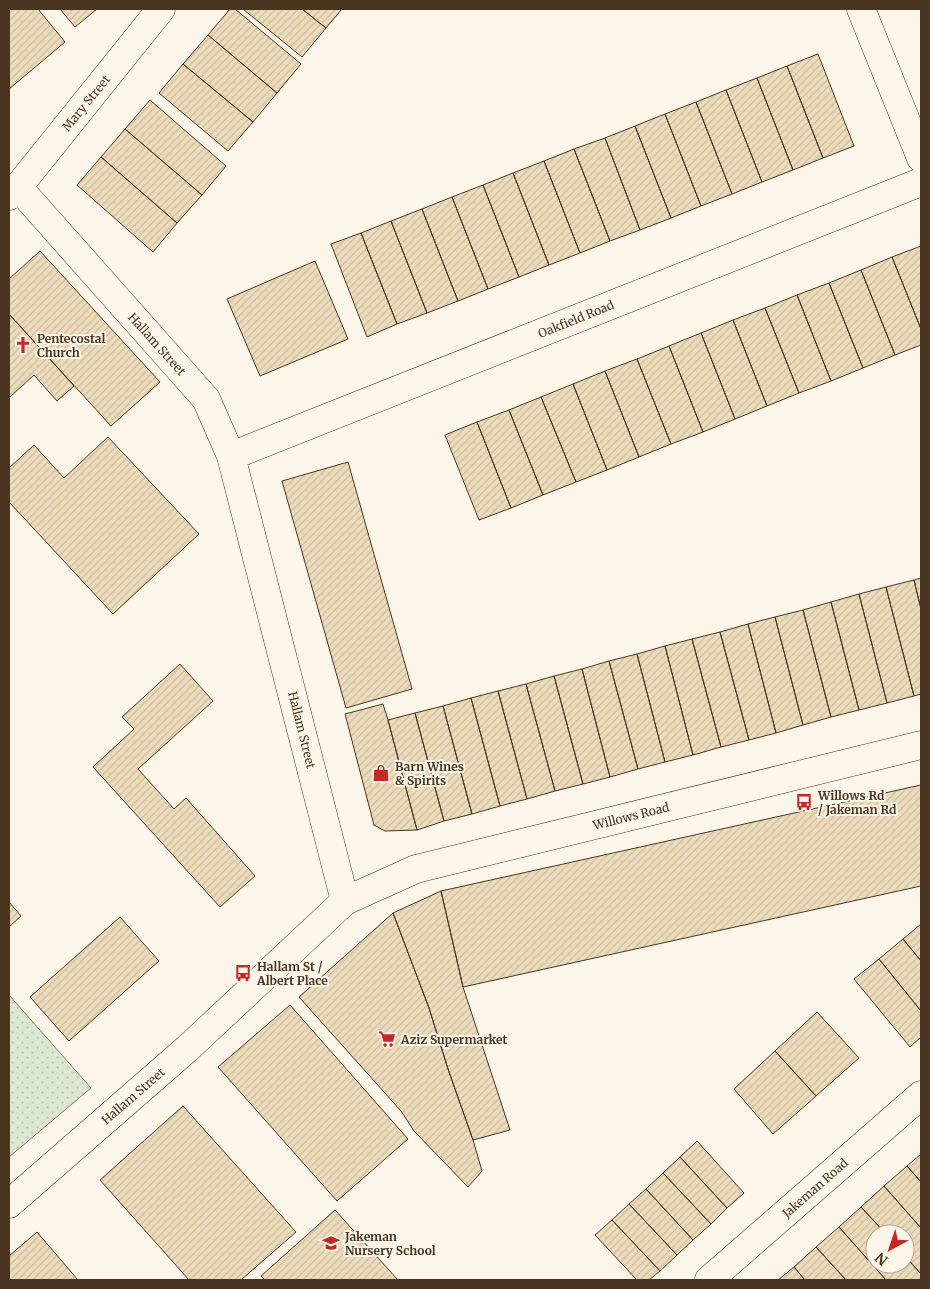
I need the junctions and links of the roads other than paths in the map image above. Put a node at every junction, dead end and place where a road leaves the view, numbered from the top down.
1 (161, 9) edge
2 (861, 9) edge
3 (921, 158) edge
4 (921, 182) edge
5 (13, 191) edge
6 (231, 456) junction
7 (921, 745) edge
8 (346, 901) junction
9 (921, 1095) edge
10 (9, 1204) edge
11 (709, 1280) edge

1 - 5 street, Mary Street
2 - 3 street
4 - 6 street, Oakfield Road
5 - 6 street, Hallam Street
6 - 8 street, Hallam Street
7 - 8 street, Willows Road
8 - 10 street, Hallam Street
9 - 11 street, Jakeman Road

